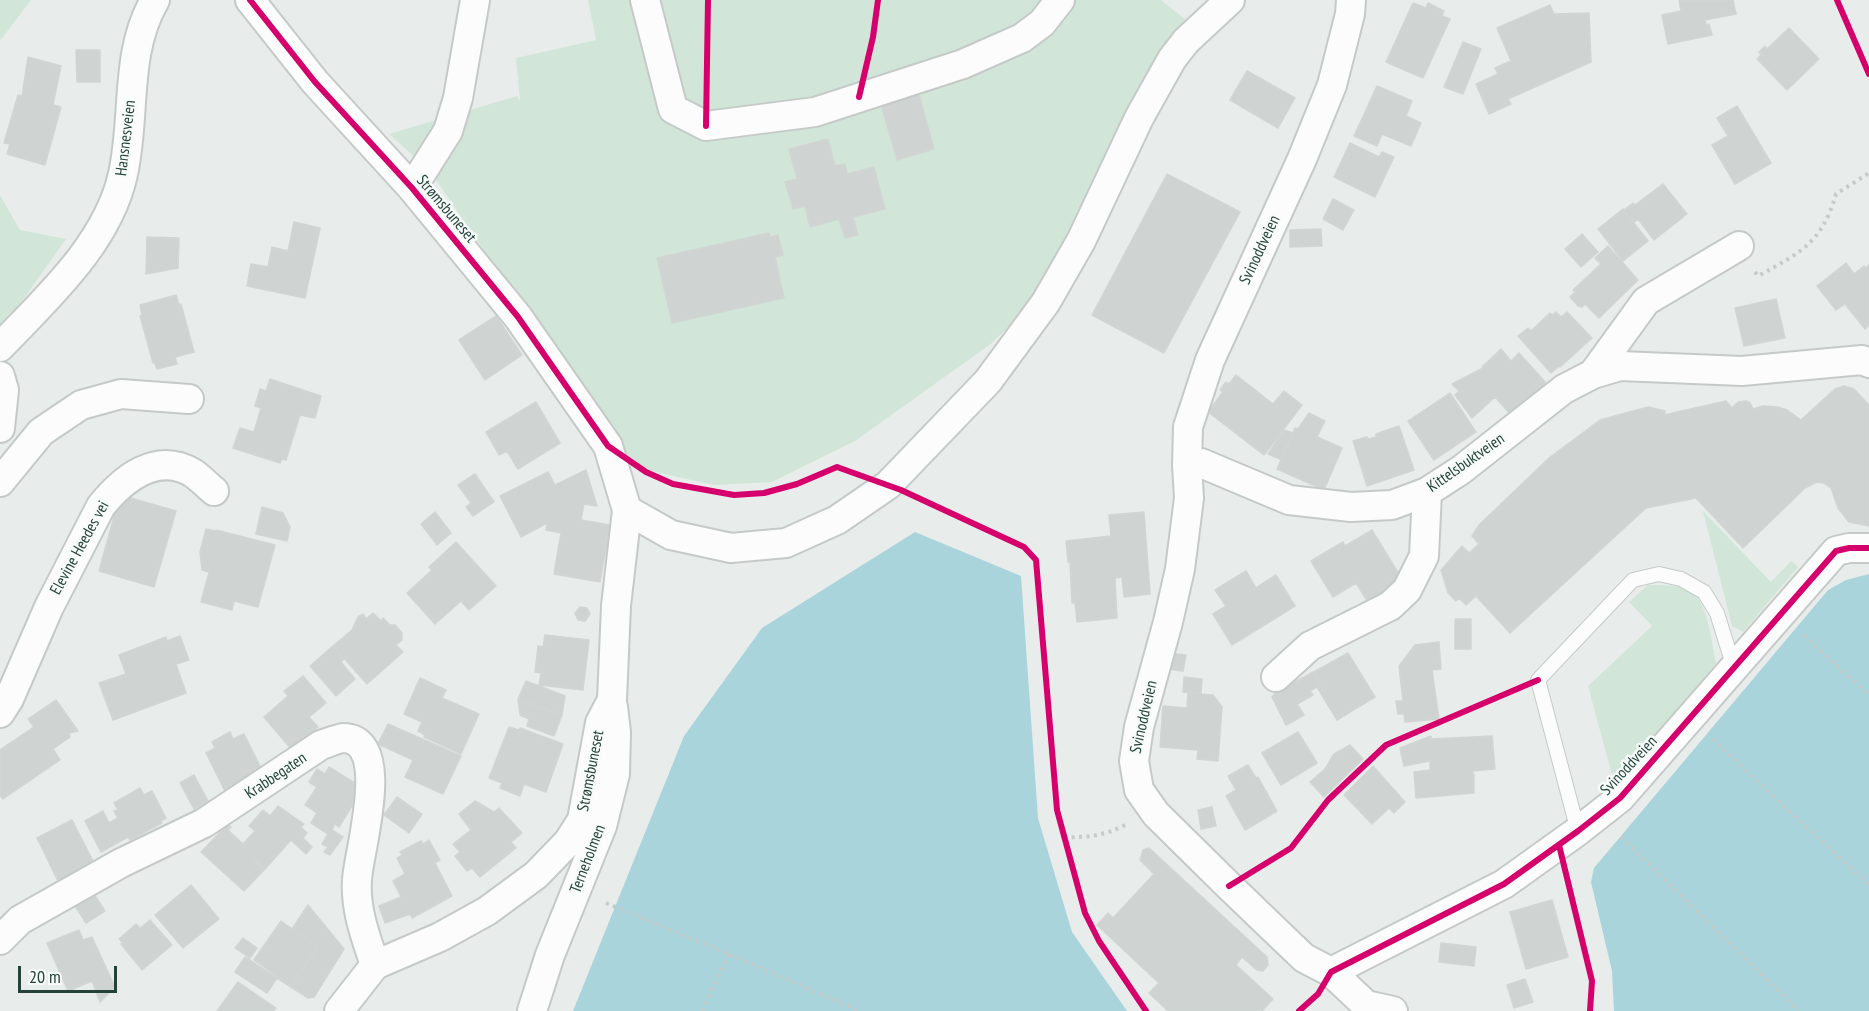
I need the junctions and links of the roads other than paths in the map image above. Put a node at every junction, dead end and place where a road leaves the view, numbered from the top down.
1 (155, 0) edge
2 (250, 0) edge
3 (475, 0) edge
4 (645, 0) edge
5 (1060, 0) edge
6 (1230, 0) edge
7 (1351, 0) edge
8 (412, 188) junction
9 (1739, 246) road end
10 (0, 347) edge
11 (1869, 363) edge
12 (1593, 374) junction
13 (0, 376) edge
14 (189, 399) dead end
15 (0, 428) edge
16 (1187, 465) junction
17 (0, 482) edge
18 (214, 491) dead end
19 (1426, 492) junction
20 (627, 510) junction
21 (1869, 548) edge
22 (1734, 668) junction
23 (1276, 677) dead end
24 (612, 700) junction
25 (0, 713) edge
26 (1578, 831) junction
27 (0, 940) edge
28 (375, 965) junction
29 (1331, 972) junction
30 (339, 1011) edge
31 (532, 1011) edge
32 (1393, 1011) edge

1 - 10 street, Hansnesveien
2 - 8 street, Strømsbuneset
3 - 8 street
4 - 5 street
6 - 20 street
7 - 16 street, Svinoddveien
8 - 20 street, Strømsbuneset
9 - 12 street, Kittelsbuktveien
11 - 12 street, Kittelsbuktveien
12 - 19 street, Kittelsbuktveien
13 - 15 street
14 - 17 street
16 - 19 street, Kittelsbuktveien
16 - 29 street, Svinoddveien
18 - 25 street, Elevine Heedes vei
19 - 23 street
20 - 24 street, Strømsbuneset
21 - 22 street, Svinoddveien
22 - 26 street, Svinoddveien
22 - 26 lane
24 - 28 street, Strømsbuneset
24 - 31 street, Terneholmen
26 - 29 street, Svinoddveien
27 - 28 street, Krabbegaten
28 - 30 street, Strømsbuneset
29 - 32 street

